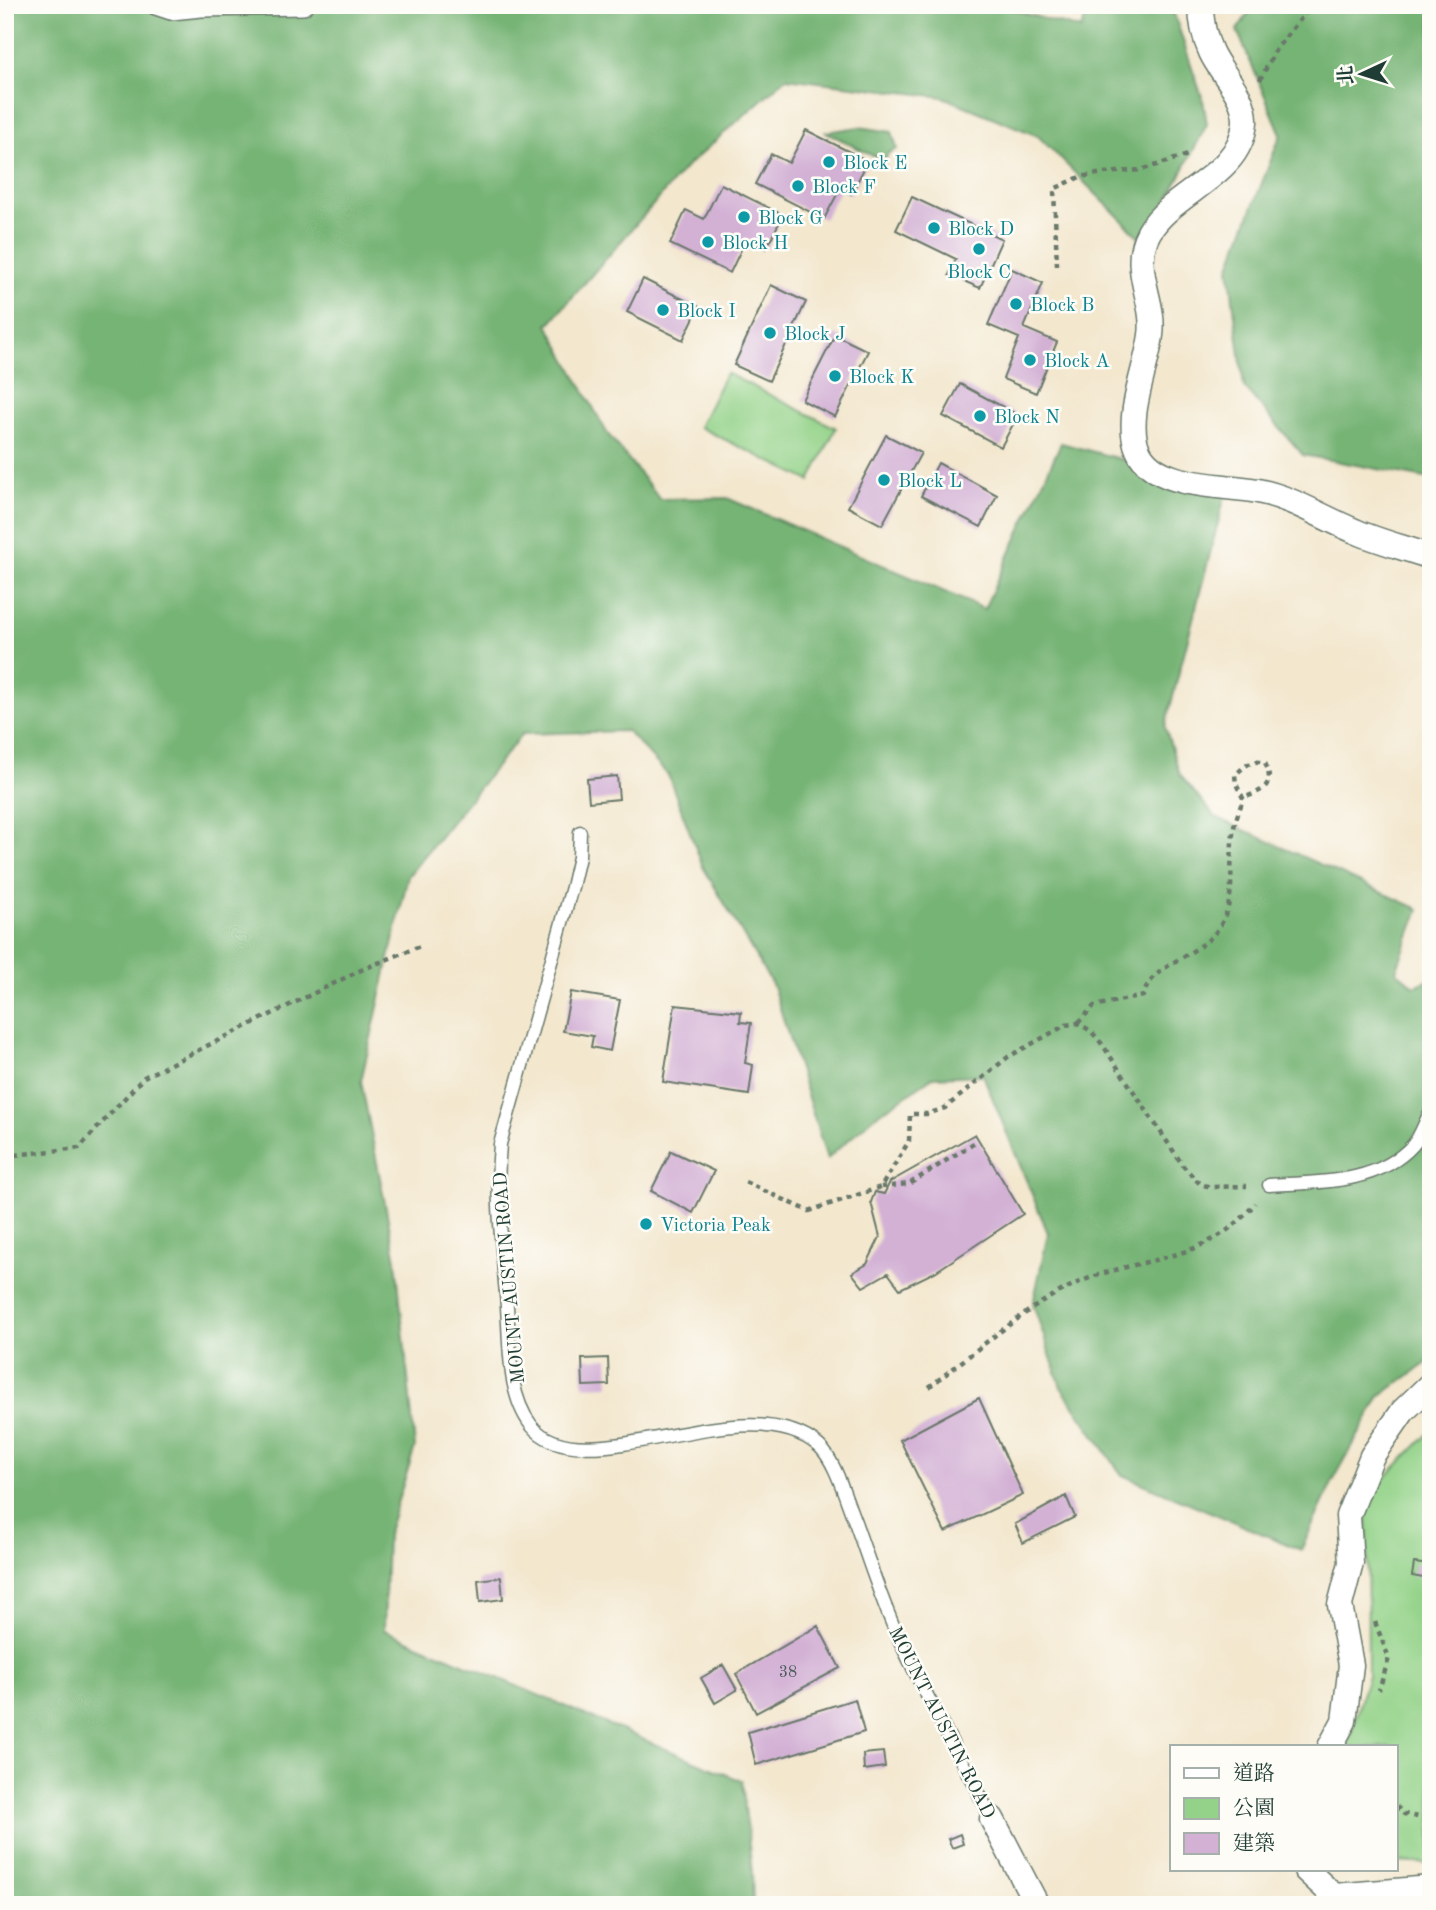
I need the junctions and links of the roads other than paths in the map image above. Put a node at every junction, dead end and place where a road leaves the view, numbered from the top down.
1 (156, 5) edge
2 (303, 5) edge
3 (1201, 5) edge
4 (1431, 557) edge
5 (580, 832) dead end
6 (1431, 1111) edge
7 (1269, 1185) road end
8 (1431, 1384) edge
9 (1331, 1745) edge
10 (992, 1819) joint
11 (1307, 1871) edge
12 (1431, 1888) edge
13 (1037, 1905) edge

1 - 2 street
3 - 4 street
5 - 10 lane, MOUNT AUSTIN ROAD
6 - 7 lane
8 - 9 street
10 - 13 street, MOUNT AUSTIN ROAD
11 - 12 street

